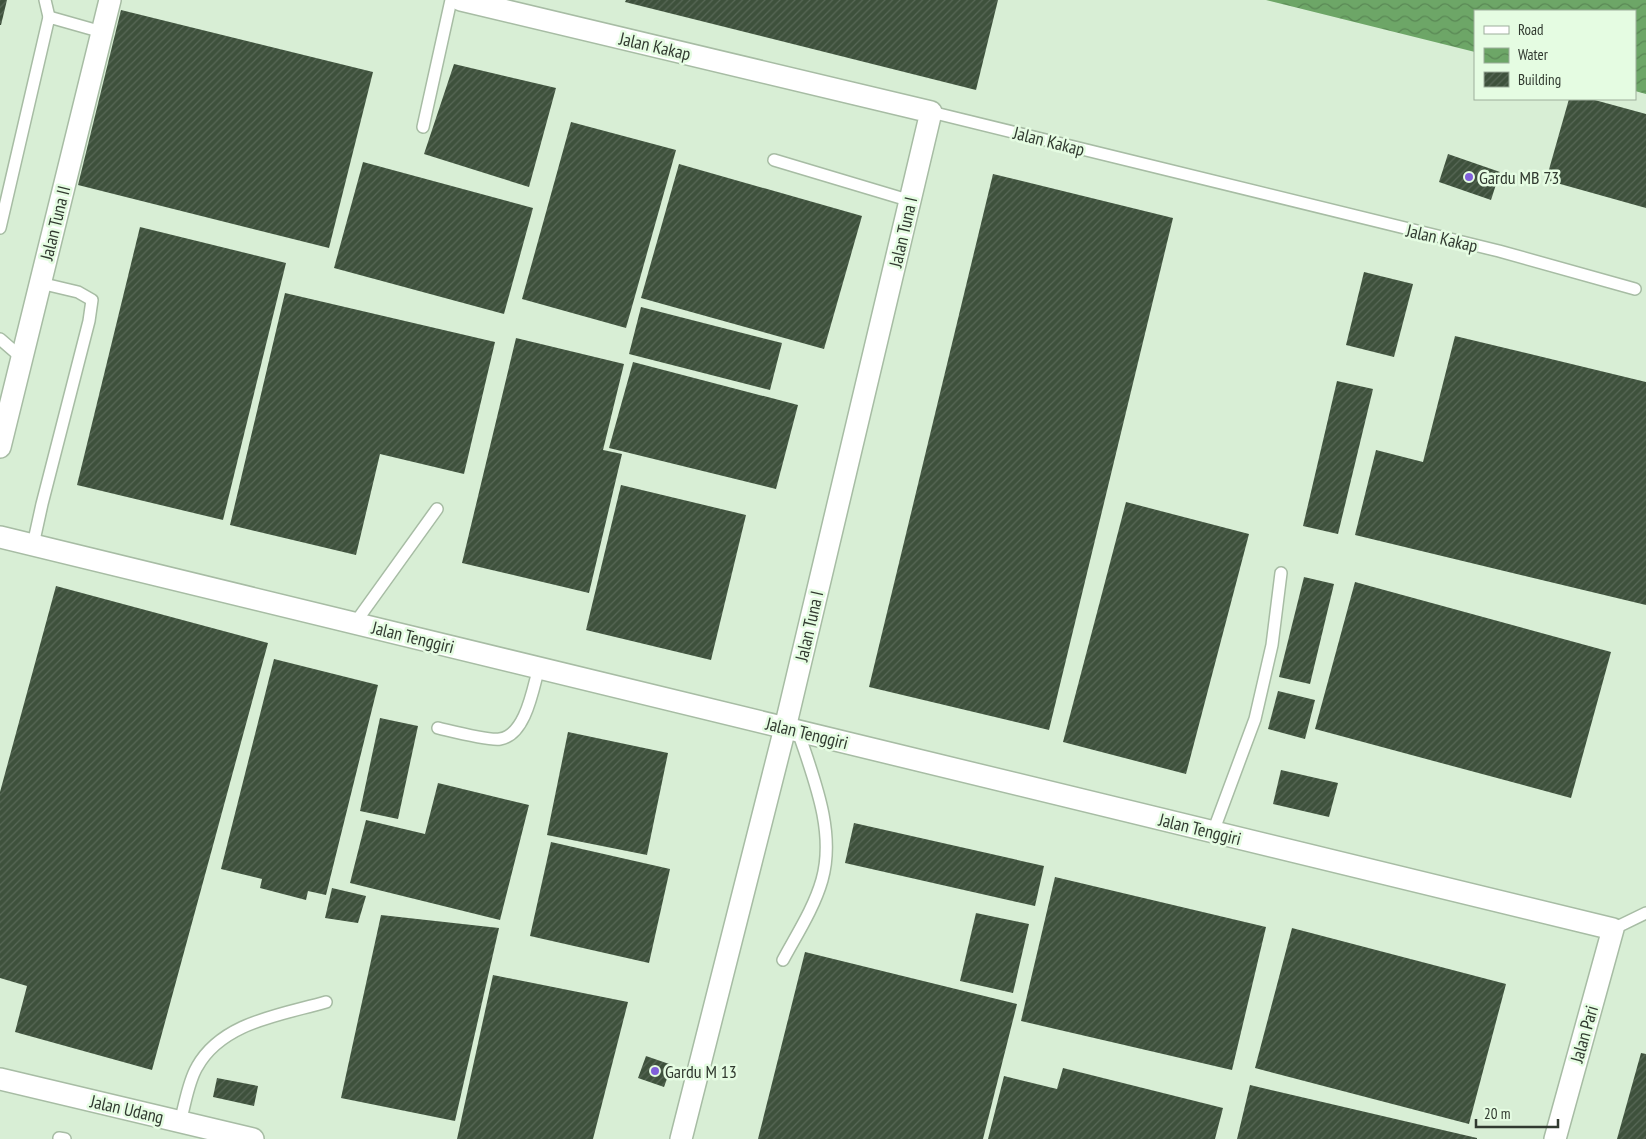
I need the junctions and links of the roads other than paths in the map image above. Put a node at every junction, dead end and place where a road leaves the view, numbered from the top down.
1 (45, 0) edge
2 (110, 0) edge
3 (451, 0) edge
4 (461, 0) edge
5 (49, 17) junction
6 (102, 32) junction
7 (931, 112) junction
8 (423, 127) dead end
9 (774, 160) dead end
10 (911, 201) junction
11 (0, 228) edge
12 (40, 283) junction
13 (1635, 289) dead end
14 (0, 340) edge
15 (22, 358) junction
16 (0, 447) edge
17 (437, 509) dead end
18 (0, 537) edge
19 (33, 545) junction
20 (1281, 573) dead end
21 (356, 623) junction
22 (539, 667) junction
23 (438, 728) dead end
24 (791, 729) junction
25 (1213, 832) junction
26 (1646, 913) edge
27 (1613, 929) junction
28 (783, 960) dead end
29 (326, 1002) dead end
30 (0, 1079) edge
31 (180, 1122) junction
32 (253, 1139) edge
33 (681, 1139) edge
34 (1555, 1139) edge

1 - 5 lane
2 - 6 street, Jalan Tuna II
3 - 8 lane
4 - 7 street, Jalan Kakap
5 - 6 lane
5 - 11 lane
6 - 12 street, Jalan Tuna II
7 - 10 street, Jalan Tuna I
7 - 13 lane, Jalan Kakap
9 - 10 lane
10 - 24 street, Jalan Tuna I
12 - 15 street, Jalan Tuna II
12 - 19 lane
14 - 15 lane
15 - 16 street, Jalan Tuna II
17 - 21 lane
18 - 19 street, Jalan Tenggiri
19 - 21 street, Jalan Tenggiri
20 - 25 lane
21 - 22 street, Jalan Tenggiri
22 - 23 lane
22 - 24 street, Jalan Tenggiri
24 - 25 street, Jalan Tenggiri
24 - 28 lane
24 - 33 street, Jalan Tuna I
25 - 27 street, Jalan Tenggiri
26 - 27 lane
27 - 34 street, Jalan Pari
29 - 31 lane
30 - 31 street, Jalan Udang
31 - 32 street, Jalan Udang

